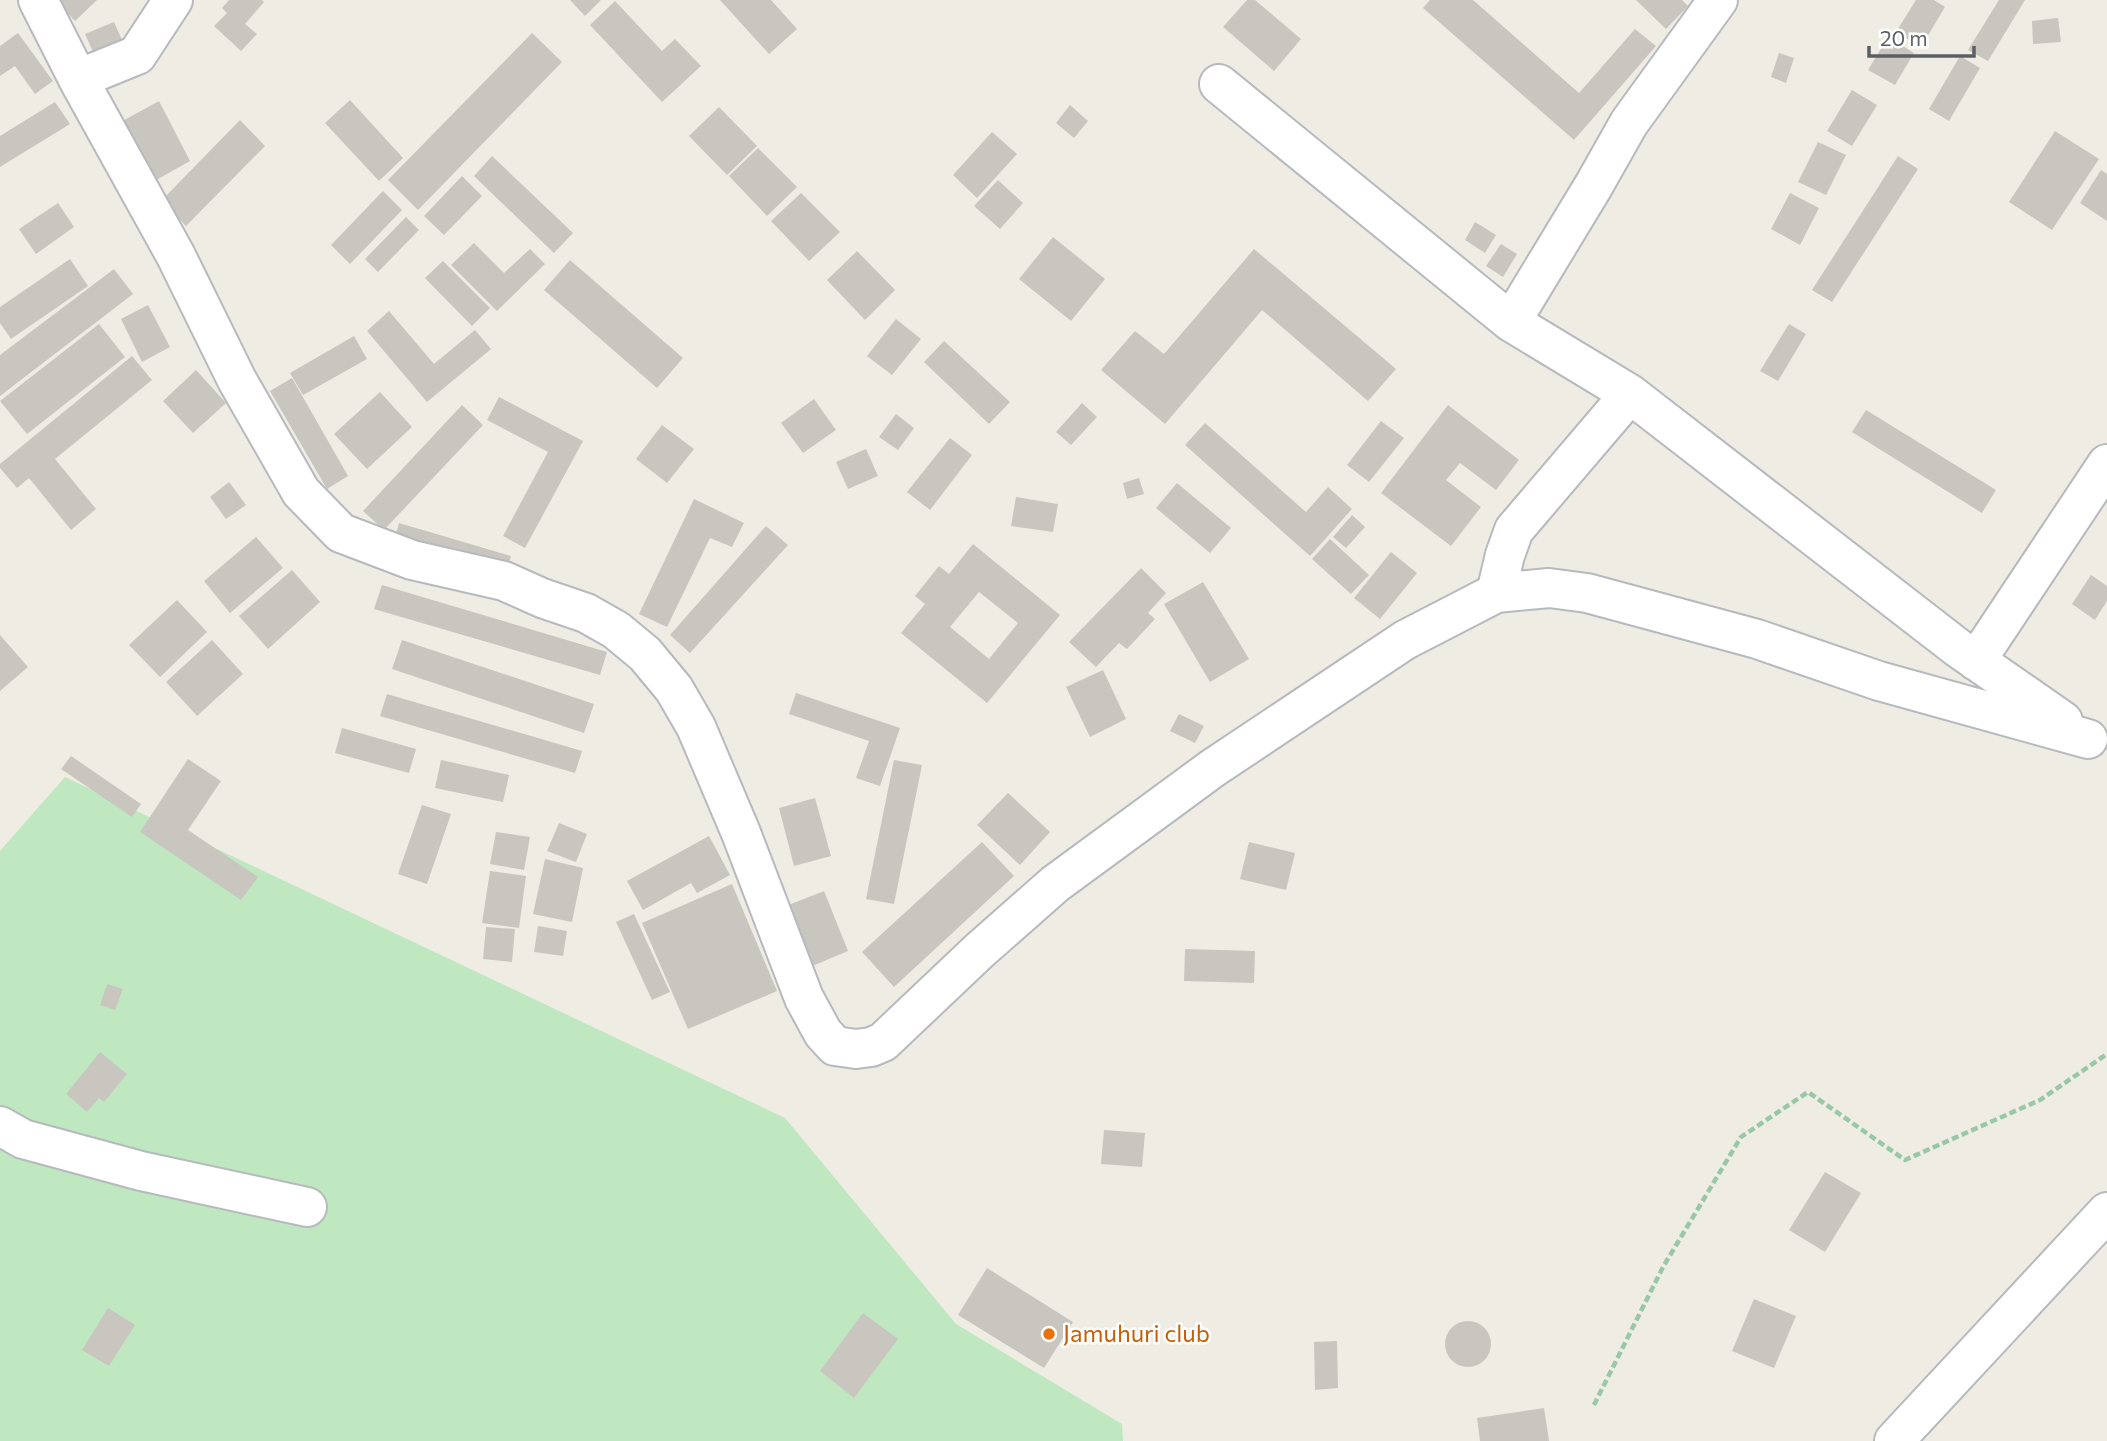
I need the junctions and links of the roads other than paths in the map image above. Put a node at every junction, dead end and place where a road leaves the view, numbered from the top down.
1 (38, 0) edge
2 (173, 0) edge
3 (1718, 0) edge
4 (78, 79) junction
5 (1219, 84) dead end
6 (1511, 323) junction
7 (1630, 394) junction
8 (2107, 464) edge
9 (1496, 593) junction
10 (1976, 661) junction
11 (2098, 746) edge
12 (0, 1126) edge
13 (307, 1207) dead end
14 (2107, 1212) edge
15 (1895, 1441) edge

1 - 4 street
2 - 4 street
3 - 6 street
4 - 9 street
5 - 6 street
6 - 7 street
7 - 9 street
7 - 10 street
8 - 10 street
9 - 11 street
10 - 11 street
12 - 13 street
14 - 15 street

